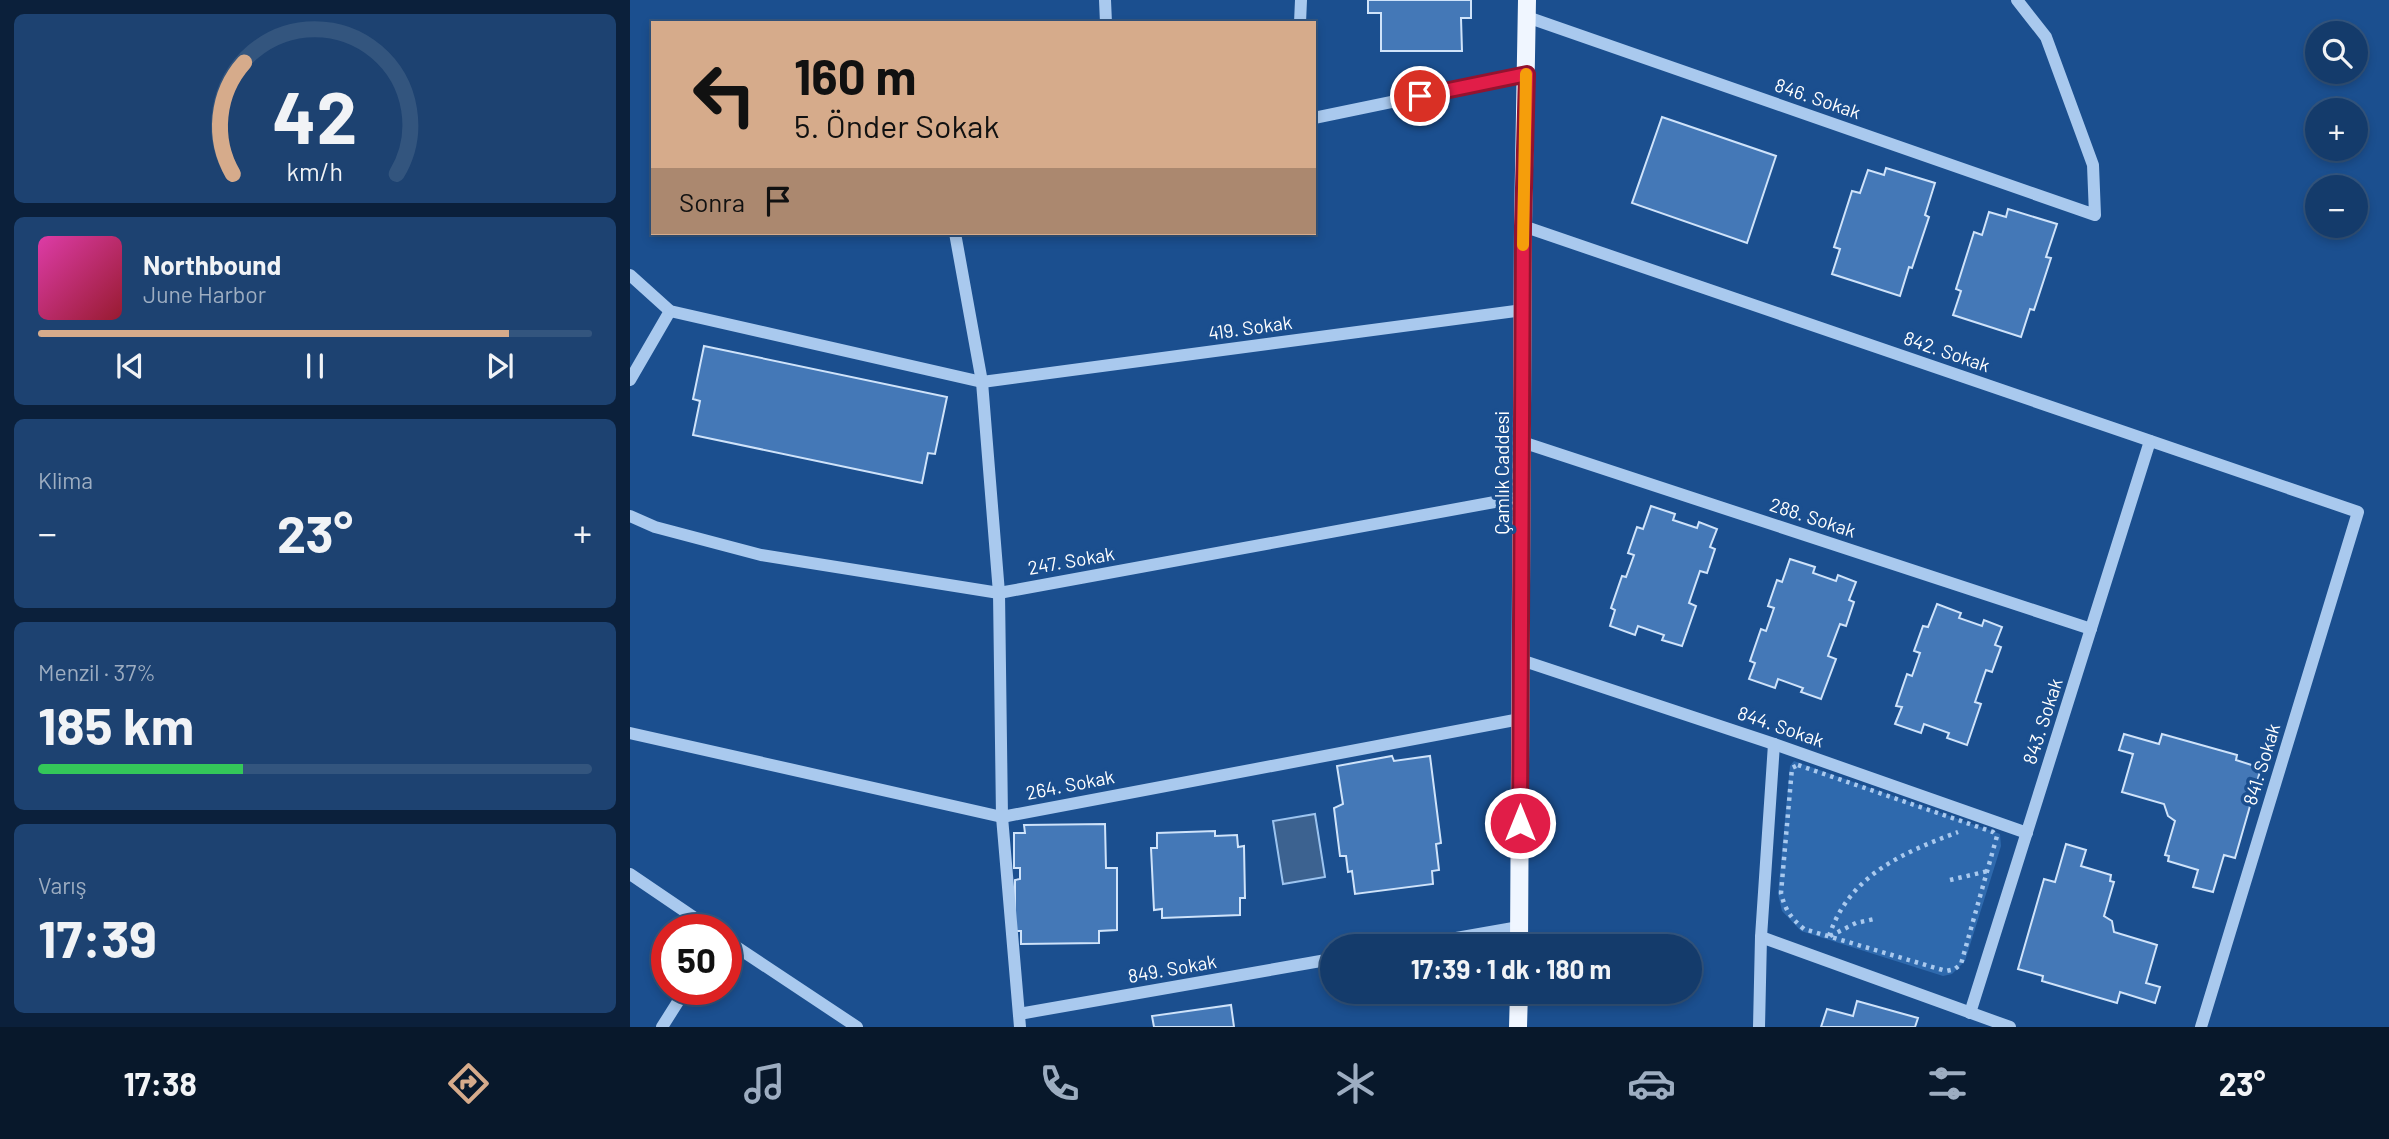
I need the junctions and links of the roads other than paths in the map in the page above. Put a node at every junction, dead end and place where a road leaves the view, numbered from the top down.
1 (1105, 0) edge
2 (1301, 0) edge
3 (2017, 0) edge
4 (1527, 9) edge
5 (1105, 21) edge
6 (1300, 21) edge
7 (1527, 74) junction
8 (1316, 118) edge
9 (1523, 226) junction
10 (955, 235) edge
11 (630, 275) edge
12 (1523, 310) junction
13 (670, 311) junction
14 (630, 380) edge
15 (982, 382) junction
16 (2150, 440) junction
17 (1522, 442) junction
18 (1522, 497) junction
19 (2358, 512) joint
20 (630, 516) edge
21 (999, 593) junction
22 (2091, 629) junction
23 (1521, 660) junction
24 (1520, 719) junction
25 (630, 733) edge
26 (1774, 744) junction
27 (1002, 817) junction
28 (2027, 833) junction
29 (630, 874) edge
30 (689, 914) edge
31 (1519, 927) junction
32 (1479, 934) edge
33 (1519, 934) edge
34 (1761, 937) junction
35 (742, 951) edge
36 (1320, 962) edge
37 (1519, 1004) edge
38 (676, 1005) edge
39 (1970, 1013) junction
40 (1019, 1021) edge
41 (662, 1027) edge
42 (857, 1027) edge
43 (1518, 1027) edge
44 (1759, 1027) edge
45 (2010, 1027) edge
46 (2201, 1027) edge

1 - 5 street
2 - 6 street
3 - 4 street, 846. Sokak
4 - 7 main road, Çamlık Caddesi
7 - 8 street
7 - 9 main road, Çamlık Caddesi
9 - 12 main road, Çamlık Caddesi
9 - 16 street, 842. Sokak
10 - 15 street
11 - 13 street
12 - 15 street, 419. Sokak
12 - 17 main road, Çamlık Caddesi
13 - 14 street
13 - 15 street
15 - 21 street
16 - 19 street, 842. Sokak
16 - 22 street, 843. Sokak
17 - 18 main road, Çamlık Caddesi
17 - 22 street, 288. Sokak
18 - 21 street, 247. Sokak
18 - 23 main road, Çamlık Caddesi
19 - 46 street, 841. Sokak
20 - 21 street, 247. Sokak
21 - 27 street
22 - 28 street, 843. Sokak
23 - 24 main road, Çamlık Caddesi
23 - 26 street, 844. Sokak
24 - 27 street, 264. Sokak
24 - 31 main road, Çamlık Caddesi
25 - 27 street, 264. Sokak
26 - 28 street, 844. Sokak
26 - 34 street
27 - 40 street
28 - 39 street, 843. Sokak
29 - 30 street
31 - 32 street
31 - 33 main road, Çamlık Caddesi
34 - 39 street
34 - 44 street
35 - 42 street
36 - 40 street, 849. Sokak
37 - 43 main road
38 - 41 street
39 - 45 street

